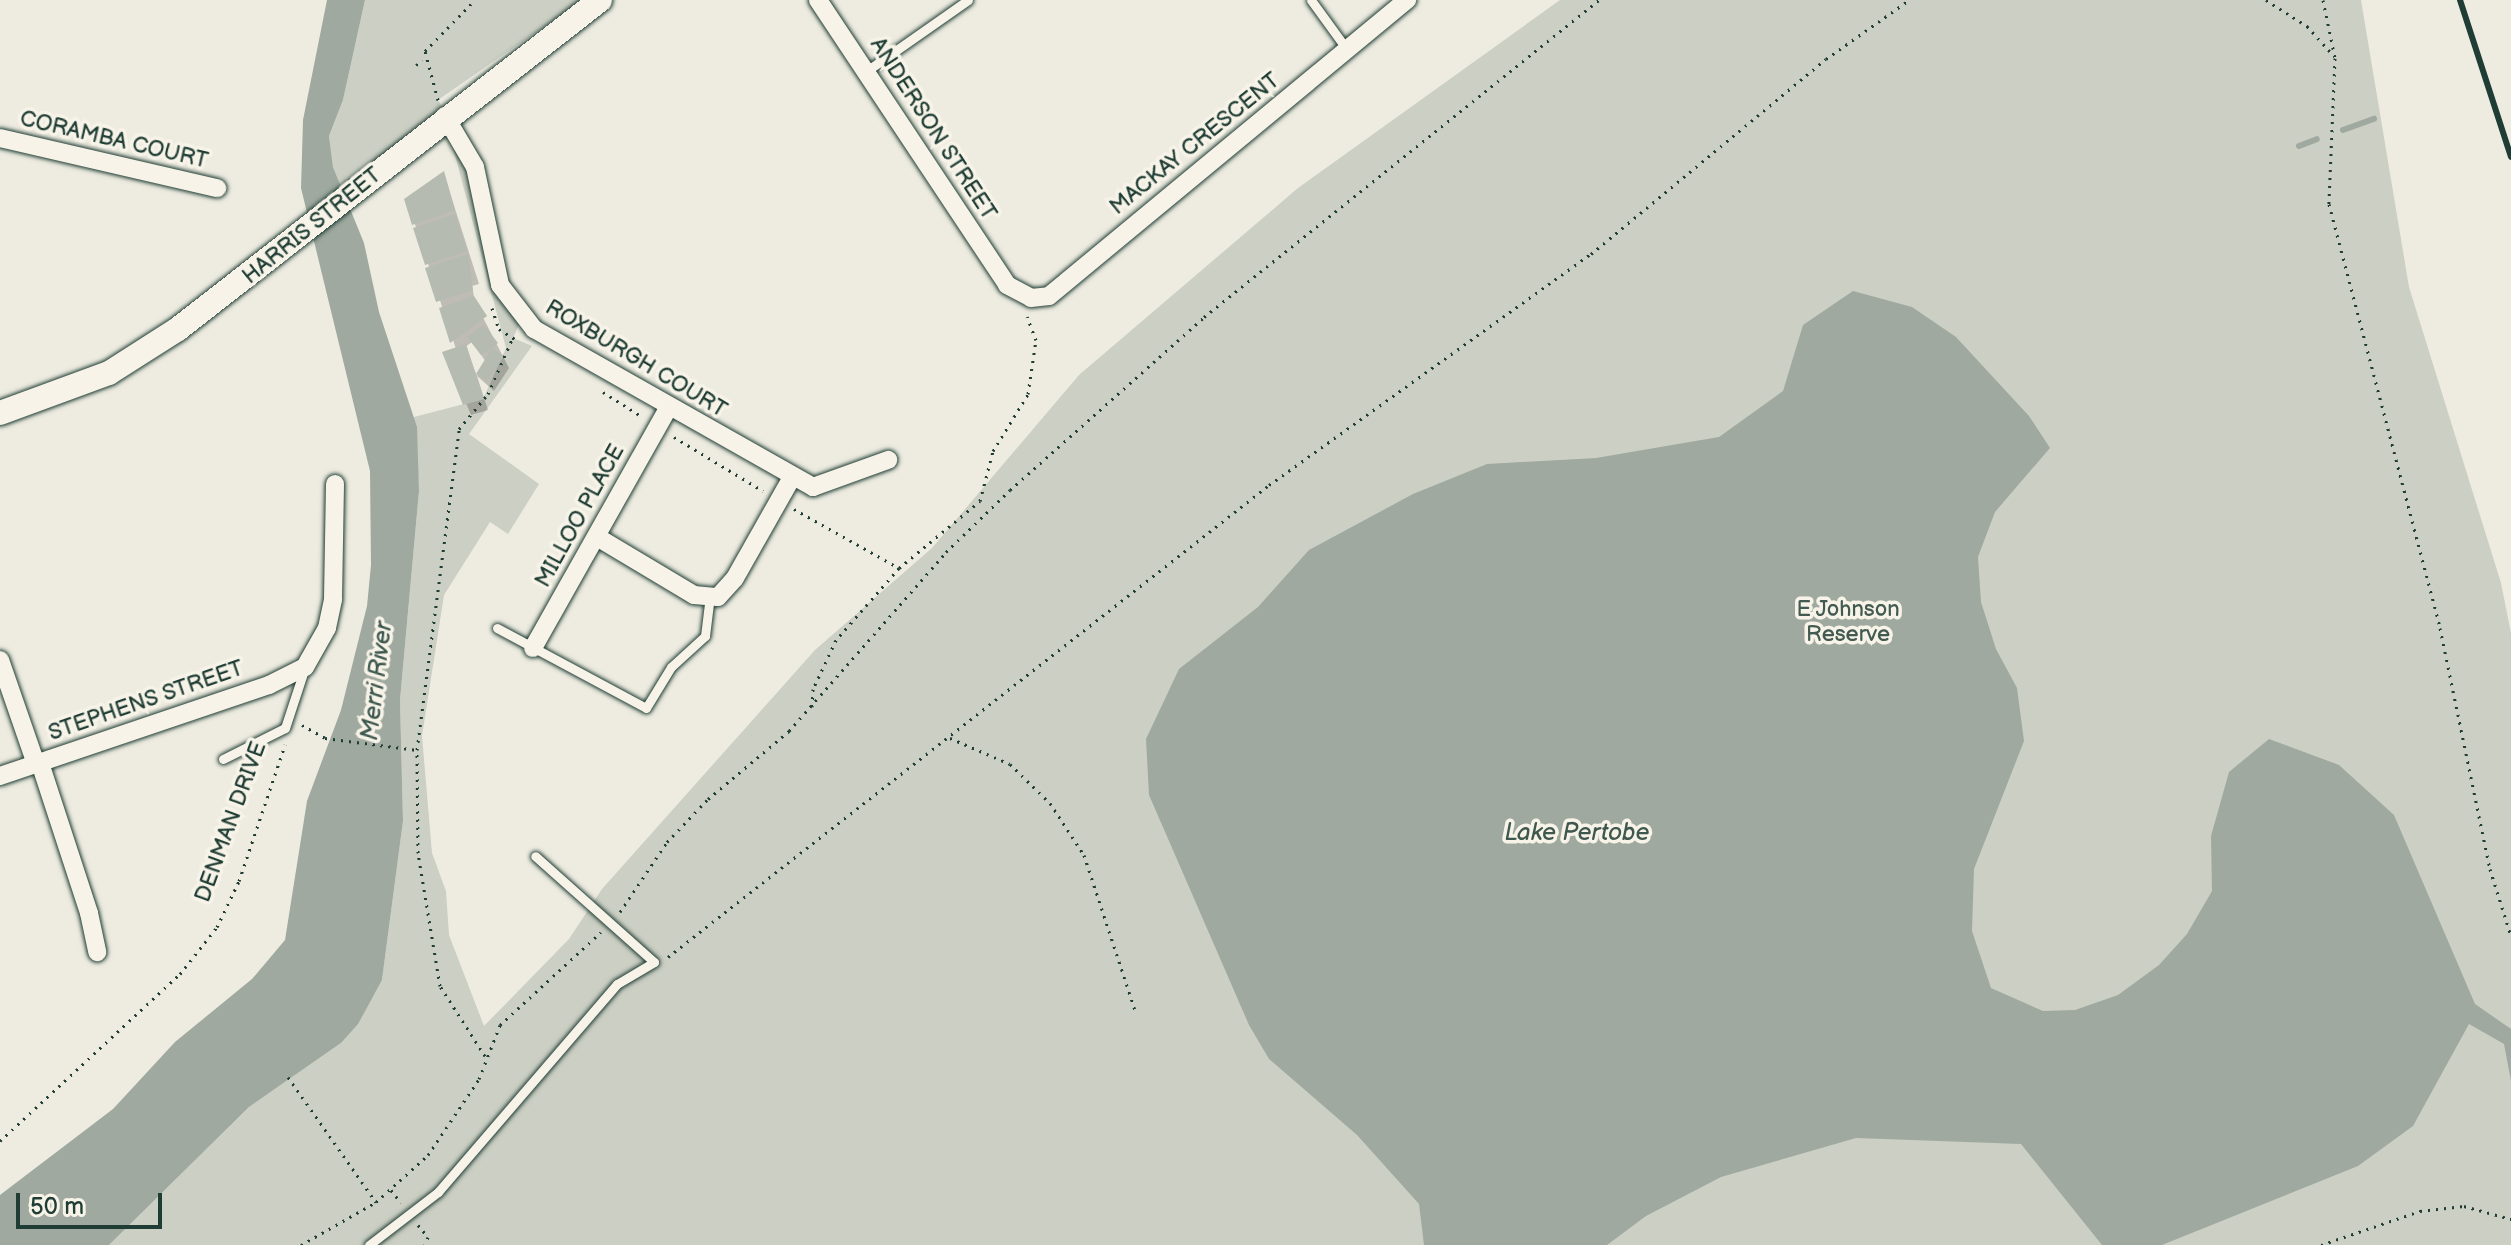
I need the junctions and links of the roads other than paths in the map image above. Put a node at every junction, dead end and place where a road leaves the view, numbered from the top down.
1 (600, 0) edge
2 (818, 0) edge
3 (968, 0) edge
4 (1311, 0) edge
5 (1407, 0) edge
6 (1348, 51) junction
7 (868, 70) junction
8 (445, 116) junction
9 (0, 138) edge
10 (217, 188) dead end
11 (1012, 290) joint
12 (668, 408) junction
13 (0, 413) edge
14 (888, 460) dead end
15 (791, 479) junction
16 (335, 484) dead end
17 (597, 537) junction
18 (710, 598) junction
19 (497, 628) dead end
20 (533, 648) junction
21 (0, 660) edge
22 (305, 667) junction
23 (223, 759) dead end
24 (38, 763) junction
25 (0, 776) edge
26 (535, 856) dead end
27 (97, 952) dead end
28 (369, 1245) edge

1 - 8 street, HARRIS STREET
2 - 7 street, ANDERSON STREET
3 - 7 lane
4 - 6 lane
5 - 6 street, MACKAY CRESCENT
6 - 11 street, MACKAY CRESCENT
7 - 11 street, ANDERSON STREET
8 - 12 street, ROXBURGH COURT
8 - 13 street, HARRIS STREET
9 - 10 street, CORAMBA COURT
12 - 15 street, ROXBURGH COURT
12 - 17 street, MILLOO PLACE
14 - 15 street
15 - 18 street
16 - 22 street
17 - 18 street
17 - 20 street, MILLOO PLACE
18 - 20 lane
19 - 20 lane
21 - 24 street
22 - 23 lane
22 - 24 street, STEPHENS STREET
24 - 25 street, STEPHENS STREET
24 - 27 street
26 - 28 lane

